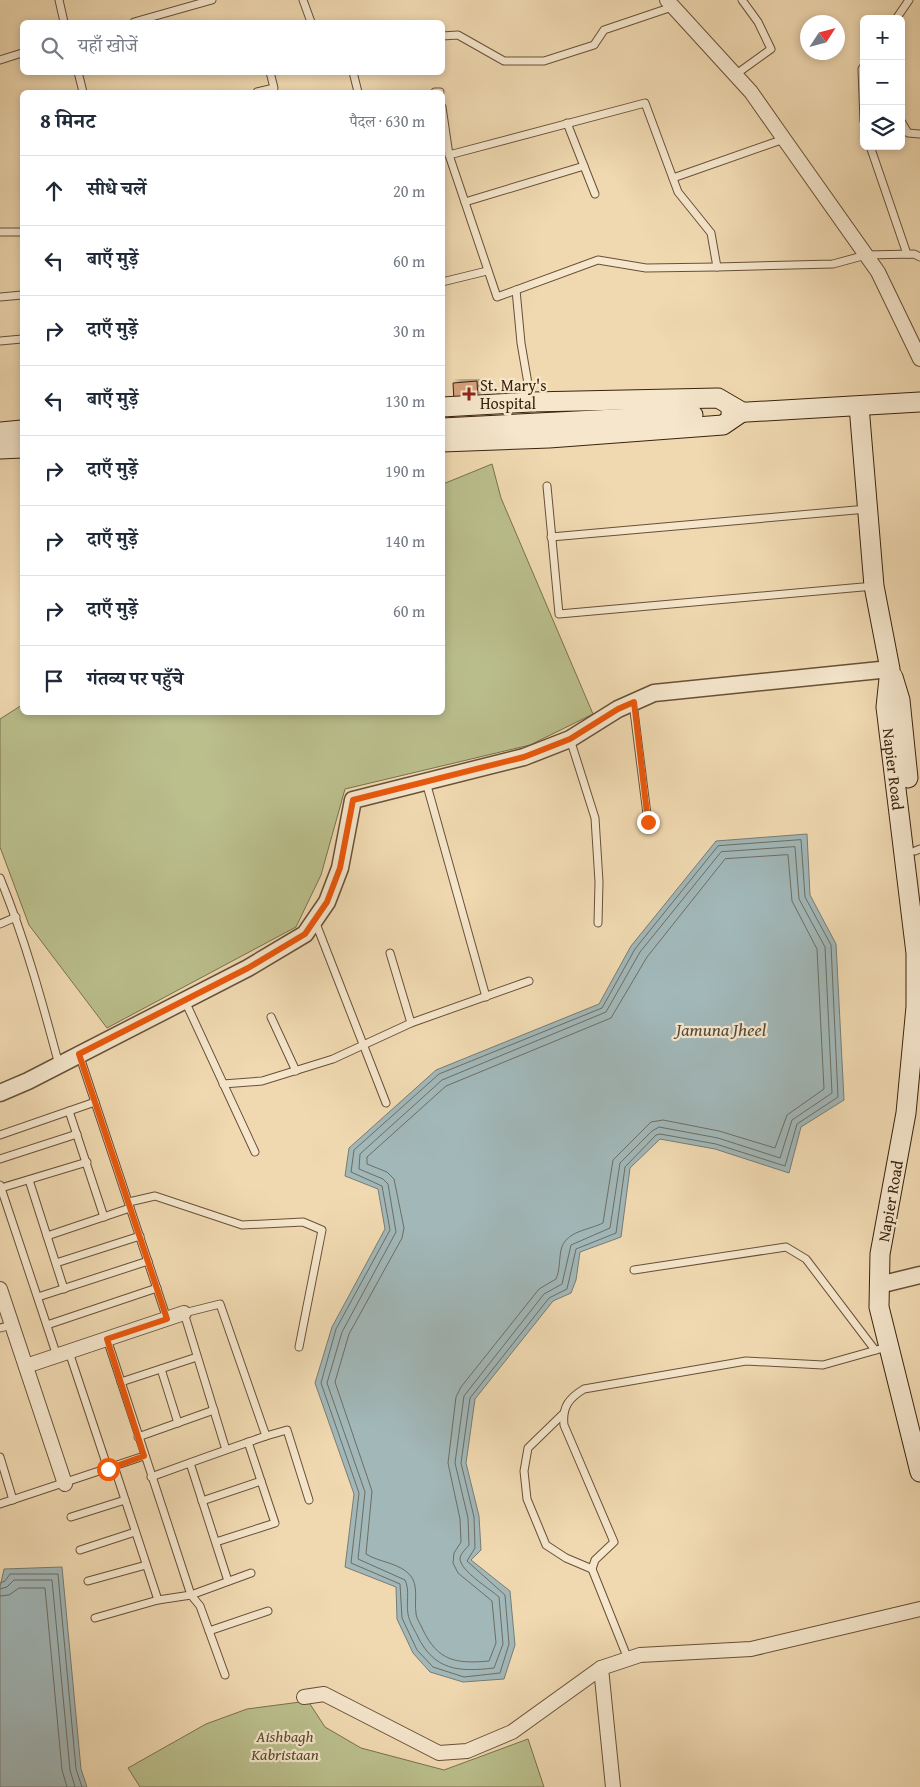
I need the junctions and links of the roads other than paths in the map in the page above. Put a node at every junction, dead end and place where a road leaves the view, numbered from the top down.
1 (59, 0) edge
2 (212, 0) edge
3 (303, 0) edge
4 (742, 0) edge
5 (910, 0) edge
6 (670, 4) edge
7 (899, 15) edge
8 (64, 20) edge
9 (141, 20) edge
10 (310, 20) edge
11 (445, 36) edge
12 (20, 54) edge
13 (0, 60) edge
14 (79, 75) edge
15 (271, 75) edge
16 (354, 75) edge
17 (735, 75) junction
18 (83, 90) edge
19 (266, 90) edge
20 (358, 90) edge
21 (567, 123) junction
22 (445, 128) edge
23 (905, 128) edge
24 (920, 134) edge
25 (784, 139) junction
26 (871, 150) edge
27 (449, 155) junction
28 (584, 166) junction
29 (673, 178) junction
30 (595, 194) dead end
31 (465, 202) junction
32 (0, 232) edge
33 (20, 232) edge
34 (907, 254) junction
35 (866, 255) junction
36 (920, 257) edge
37 (716, 267) junction
38 (487, 271) junction
39 (445, 281) edge
40 (516, 290) junction
41 (20, 295) edge
42 (0, 297) edge
43 (20, 339) edge
44 (0, 340) edge
45 (920, 359) edge
46 (531, 402) junction
47 (920, 402) edge
48 (445, 407) edge
49 (742, 412) junction
50 (860, 412) junction
51 (445, 428) edge
52 (20, 430) edge
53 (0, 432) edge
54 (445, 442) edge
55 (20, 448) edge
56 (0, 449) edge
57 (20, 458) edge
58 (0, 459) edge
59 (547, 486) dead end
60 (868, 509) junction
61 (551, 537) junction
62 (874, 586) junction
63 (890, 669) junction
64 (634, 702) junction
65 (570, 739) junction
66 (426, 782) junction
67 (648, 822) dead end
68 (917, 850) edge
69 (0, 878) edge
70 (920, 902) edge
71 (16, 917) junction
72 (314, 920) junction
73 (598, 923) dead end
74 (0, 924) edge
75 (390, 953) dead end
76 (528, 981) dead end
77 (486, 997) junction
78 (185, 1000) junction
79 (271, 1017) dead end
80 (411, 1023) junction
81 (362, 1046) junction
82 (79, 1054) junction
83 (59, 1065) junction
84 (296, 1071) junction
85 (917, 1074) edge
86 (223, 1084) junction
87 (0, 1093) edge
88 (95, 1102) junction
89 (386, 1103) dead end
90 (69, 1110) junction
91 (77, 1134) junction
92 (0, 1135) edge
93 (255, 1152) dead end
94 (0, 1158) edge
95 (87, 1162) junction
96 (29, 1180) junction
97 (0, 1186) edge
98 (129, 1205) junction
99 (104, 1217) junction
100 (47, 1236) junction
101 (140, 1236) junction
102 (148, 1261) junction
103 (56, 1263) junction
104 (634, 1270) dead end
105 (920, 1274) edge
106 (885, 1284) junction
107 (157, 1288) junction
108 (0, 1289) edge
109 (64, 1289) junction
110 (38, 1297) junction
111 (184, 1313) junction
112 (167, 1319) junction
113 (47, 1325) junction
114 (6, 1327) edge
115 (107, 1339) junction
116 (299, 1348) dead end
117 (881, 1349) junction
118 (63, 1354) junction
119 (198, 1357) junction
120 (26, 1366) junction
121 (161, 1369) junction
122 (121, 1382) junction
123 (214, 1410) junction
124 (563, 1414) junction
125 (178, 1422) junction
126 (920, 1428) edge
127 (138, 1436) junction
128 (266, 1436) junction
129 (248, 1442) junction
130 (226, 1450) junction
131 (144, 1456) junction
132 (1, 1462) edge
133 (190, 1463) junction
134 (111, 1468) junction
135 (920, 1472) edge
136 (151, 1477) junction
137 (261, 1480) junction
138 (65, 1484) junction
139 (13, 1500) junction
140 (125, 1500) junction
141 (309, 1500) dead end
142 (202, 1501) junction
143 (0, 1504) edge
144 (70, 1517) dead end
145 (135, 1532) junction
146 (216, 1542) junction
147 (80, 1550) dead end
148 (146, 1565) junction
149 (592, 1569) junction
150 (251, 1573) dead end
151 (88, 1581) dead end
152 (228, 1581) junction
153 (191, 1595) junction
154 (158, 1600) junction
155 (920, 1609) edge
156 (268, 1610) dead end
157 (95, 1618) dead end
158 (209, 1631) junction
159 (628, 1659) junction
160 (601, 1668) junction
161 (225, 1675) dead end
162 (304, 1697) dead end
163 (613, 1787) edge

1 - 8 lane
2 - 9 lane
3 - 10 lane
4 - 17 lane
5 - 7 lane
6 - 11 lane
6 - 17 street
12 - 13 lane
14 - 18 lane
15 - 19 lane
16 - 20 lane
17 - 25 street
21 - 27 lane
21 - 28 lane
21 - 29 lane
22 - 27 lane
23 - 24 lane
25 - 29 lane
25 - 35 street
26 - 34 lane
27 - 31 lane
28 - 30 lane
28 - 31 lane
29 - 37 lane
31 - 38 lane
32 - 33 lane
34 - 35 lane
34 - 36 lane
35 - 37 lane
35 - 45 street
37 - 40 lane
38 - 39 lane
38 - 40 lane
40 - 46 lane
41 - 42 lane
43 - 44 lane
46 - 48 main road
46 - 49 main road
47 - 50 main road
49 - 50 main road
49 - 51 main road
49 - 54 main road
50 - 60 main road, Napier Road
52 - 53 main road
55 - 56 main road
57 - 58 main road
59 - 61 lane
60 - 61 lane
60 - 62 main road, Napier Road
61 - 62 lane
62 - 63 main road, Napier Road
63 - 64 street
63 - 68 main road
63 - 85 main road, Napier Road
64 - 65 street
64 - 67 lane
65 - 66 street
65 - 73 lane
66 - 72 street
66 - 77 lane
68 - 70 main road
69 - 71 lane
71 - 74 lane
71 - 83 lane
72 - 78 street
72 - 81 lane
75 - 80 lane
76 - 77 lane
77 - 80 lane
78 - 82 street
78 - 86 lane
79 - 84 lane
80 - 81 lane
81 - 84 lane
81 - 89 lane
82 - 83 street
82 - 88 lane
83 - 87 street
84 - 86 lane
85 - 106 main road, Napier Road
86 - 93 lane
88 - 90 lane
88 - 98 lane
90 - 91 lane
90 - 92 lane
91 - 94 lane
91 - 95 lane
95 - 96 lane
95 - 99 lane
96 - 97 lane
96 - 100 lane
97 - 110 lane
98 - 99 lane
98 - 101 lane
98 - 116 lane
99 - 100 lane
100 - 103 lane
101 - 102 lane
101 - 103 lane
102 - 107 lane
102 - 109 lane
103 - 109 lane
104 - 117 lane
105 - 106 street
106 - 117 main road, Napier Road
106 - 126 main road
107 - 112 lane
107 - 113 lane
108 - 114 street
109 - 110 lane
110 - 113 lane
111 - 112 street
111 - 119 lane
111 - 128 lane
112 - 115 street
113 - 118 lane
114 - 120 street
115 - 118 street
115 - 122 lane
117 - 124 lane
117 - 135 main road, Napier Road
118 - 120 street
118 - 134 lane
119 - 121 lane
119 - 123 lane
120 - 138 street
121 - 122 lane
121 - 125 lane
122 - 127 lane
123 - 125 lane
123 - 130 lane
124 - 149 lane
124 - 149 lane
125 - 127 lane
127 - 131 lane
128 - 129 lane
128 - 141 lane
129 - 130 lane
129 - 137 lane
130 - 133 lane
131 - 134 lane
131 - 136 lane
132 - 139 lane
133 - 136 lane
133 - 142 lane
134 - 138 lane
134 - 140 lane
136 - 153 lane
137 - 142 lane
137 - 146 lane
138 - 139 lane
139 - 143 lane
140 - 144 lane
140 - 145 lane
142 - 146 lane
145 - 147 lane
145 - 148 lane
146 - 152 lane
148 - 151 lane
148 - 154 lane
149 - 159 lane
150 - 152 lane
152 - 153 lane
153 - 154 lane
153 - 158 lane
154 - 157 lane
155 - 159 street
156 - 158 lane
158 - 161 lane
159 - 160 street
160 - 162 street
160 - 163 street

